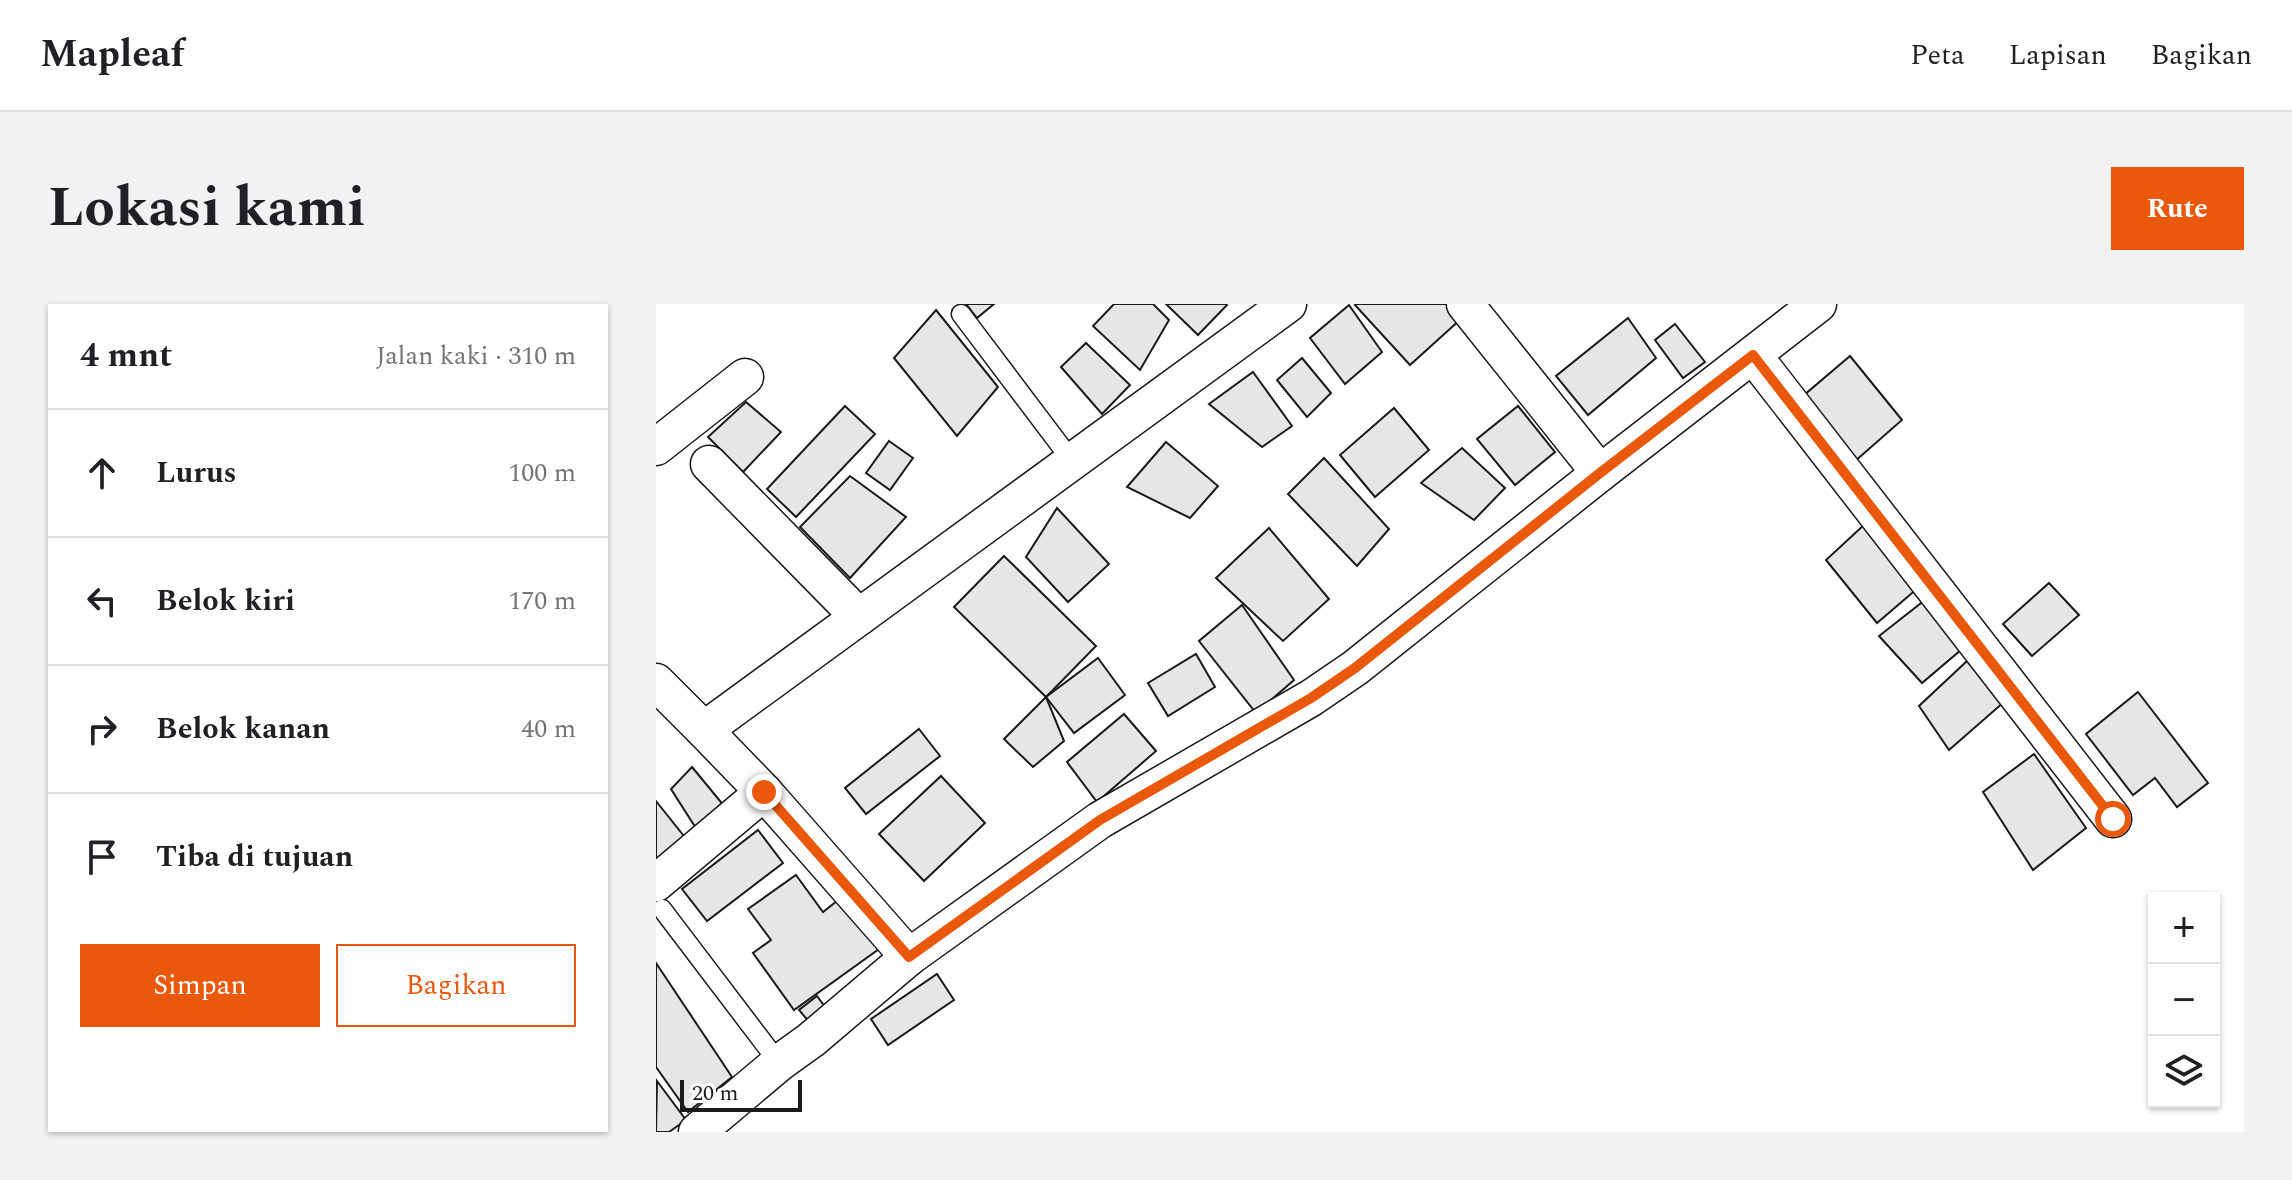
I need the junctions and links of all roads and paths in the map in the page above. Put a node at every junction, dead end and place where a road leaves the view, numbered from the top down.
1 (1288, 304) edge
2 (1465, 304) edge
3 (1818, 304) edge
4 (961, 314) dead end
5 (1753, 355) junction
6 (745, 377) dead end
7 (656, 447) edge
8 (1072, 461) junction
9 (709, 464) dead end
10 (1600, 473) junction
11 (859, 617) junction
12 (656, 682) edge
13 (704, 730) junction
14 (764, 792) junction
15 (2113, 819) dead end
16 (659, 896) edge
17 (909, 957) junction
18 (779, 1063) junction
19 (697, 1132) edge

1 - 8 street
2 - 10 street
3 - 5 street
4 - 8 lane
5 - 10 street
5 - 15 street
6 - 7 street
8 - 11 street
9 - 11 street
10 - 17 street
11 - 13 street
12 - 13 street
13 - 14 street
14 - 16 street
14 - 17 street
16 - 18 lane
17 - 18 street
18 - 19 street

